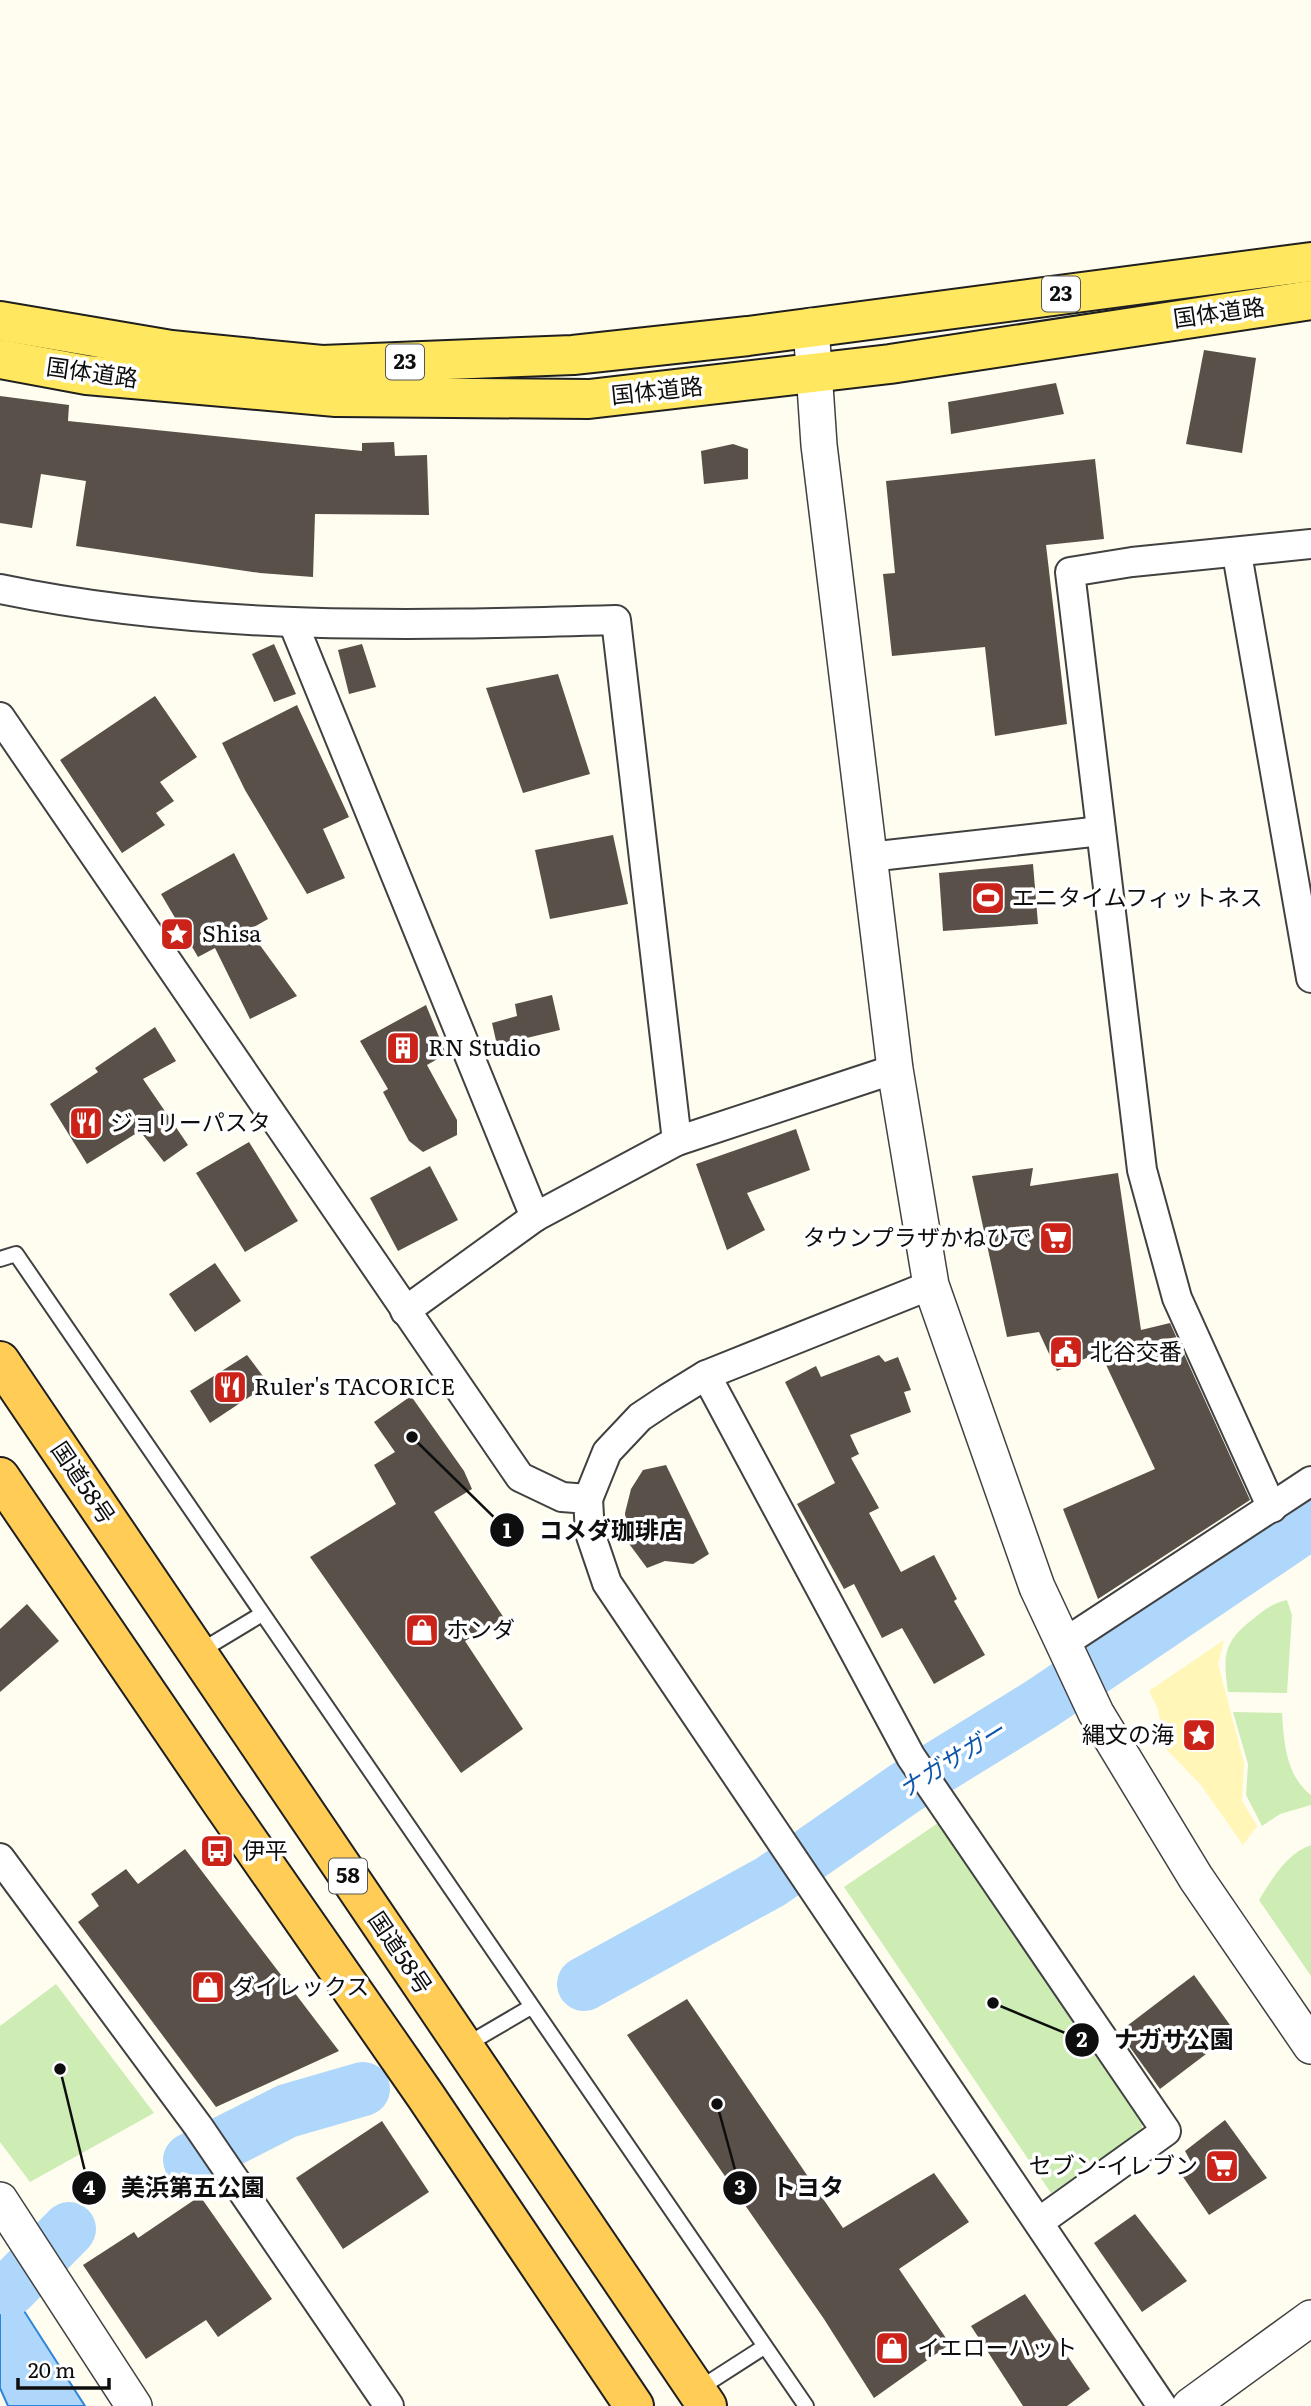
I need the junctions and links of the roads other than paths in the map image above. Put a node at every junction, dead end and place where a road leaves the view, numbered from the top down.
1 (1311, 262) edge
2 (1311, 300) edge
3 (0, 321) edge
4 (811, 326) junction
5 (0, 359) edge
6 (815, 373) junction
7 (1311, 544) edge
8 (1237, 554) junction
9 (0, 589) edge
10 (293, 623) junction
11 (0, 716) edge
12 (1101, 831) junction
13 (869, 857) junction
14 (1311, 978) edge
15 (895, 1069) junction
16 (677, 1141) junction
17 (535, 1217) junction
18 (0, 1259) edge
19 (931, 1284) junction
20 (405, 1311) junction
21 (0, 1361) edge
22 (706, 1375) junction
23 (0, 1477) edge
24 (1311, 1481) edge
25 (588, 1499) junction
26 (1272, 1508) junction
27 (262, 1614) junction
28 (1065, 1644) junction
29 (199, 1653) junction
30 (0, 1858) edge
31 (531, 2007) junction
32 (1311, 2046) edge
33 (463, 2047) junction
34 (0, 2200) edge
35 (1039, 2222) junction
36 (1311, 2318) edge
37 (764, 2347) junction
38 (702, 2398) edge
39 (134, 2406) edge
40 (389, 2406) edge
41 (634, 2406) edge
42 (806, 2406) edge
43 (1162, 2406) edge
44 (1189, 2406) edge

1 - 4 main road, 国体道路 / 23
2 - 6 main road, 国体道路 / 23
3 - 4 main road, 国体道路 / 23
4 - 6 street
5 - 6 main road, 国体道路 / 23
6 - 13 street
7 - 8 street
8 - 12 street
8 - 14 street
9 - 10 street
10 - 16 street
10 - 17 street
11 - 20 street
12 - 13 street
12 - 26 street
13 - 15 street
15 - 16 street
15 - 19 street
16 - 17 street
17 - 20 street
18 - 27 lane
19 - 22 street
19 - 28 street
20 - 25 street
21 - 29 highway, 国道58号 / 58
22 - 25 street
22 - 35 street
23 - 41 highway
24 - 26 street
25 - 35 street
26 - 28 street
27 - 29 lane
27 - 31 lane
28 - 32 street
29 - 33 highway, 国道58号 / 58
30 - 40 street
31 - 33 lane
31 - 37 lane
33 - 38 highway, 国道58号 / 58
34 - 39 street
35 - 43 street
36 - 44 street
37 - 38 lane
37 - 42 lane

